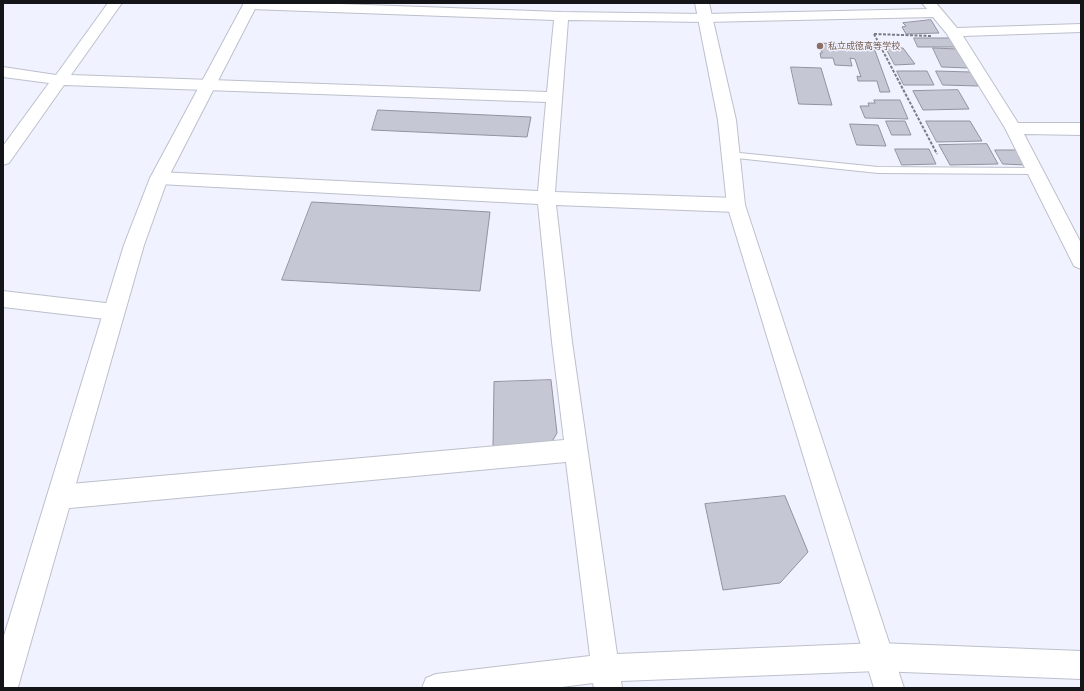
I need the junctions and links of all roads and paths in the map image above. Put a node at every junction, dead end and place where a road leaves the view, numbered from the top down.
1 (115, 3) edge
2 (250, 4) edge
3 (933, 8) edge
4 (703, 11) edge
5 (561, 16) junction
6 (1081, 28) edge
7 (953, 32) junction
8 (874, 34) dead end
9 (3, 72) edge
10 (60, 80) junction
11 (207, 84) junction
12 (555, 98) junction
13 (1013, 128) junction
14 (1081, 129) edge
15 (730, 155) junction
16 (3, 159) edge
17 (945, 171) junction
18 (1035, 171) junction
19 (159, 178) junction
20 (546, 198) junction
21 (736, 205) junction
22 (1081, 261) edge
23 (3, 299) edge
24 (114, 312) junction
25 (576, 450) junction
26 (59, 497) junction
27 (878, 656) junction
28 (1081, 665) edge
29 (606, 678) edge
30 (3, 687) edge
31 (436, 688) edge
32 (889, 688) edge

1 - 10 street
2 - 5 street
2 - 11 street
3 - 4 street
3 - 7 street
4 - 5 street
4 - 15 street
5 - 12 street
6 - 7 street
7 - 13 street
8 - 17 path
9 - 10 street
10 - 11 street
10 - 16 street
11 - 12 street
11 - 19 street
12 - 20 street
13 - 14 street
13 - 18 street
15 - 17 lane
15 - 21 street
17 - 18 lane
18 - 22 street
19 - 20 street
19 - 24 street
20 - 21 street
20 - 25 street
21 - 27 street
23 - 24 street
24 - 26 street
25 - 26 street
25 - 29 street
26 - 30 street
27 - 28 street
27 - 29 street
27 - 32 street
29 - 31 street

